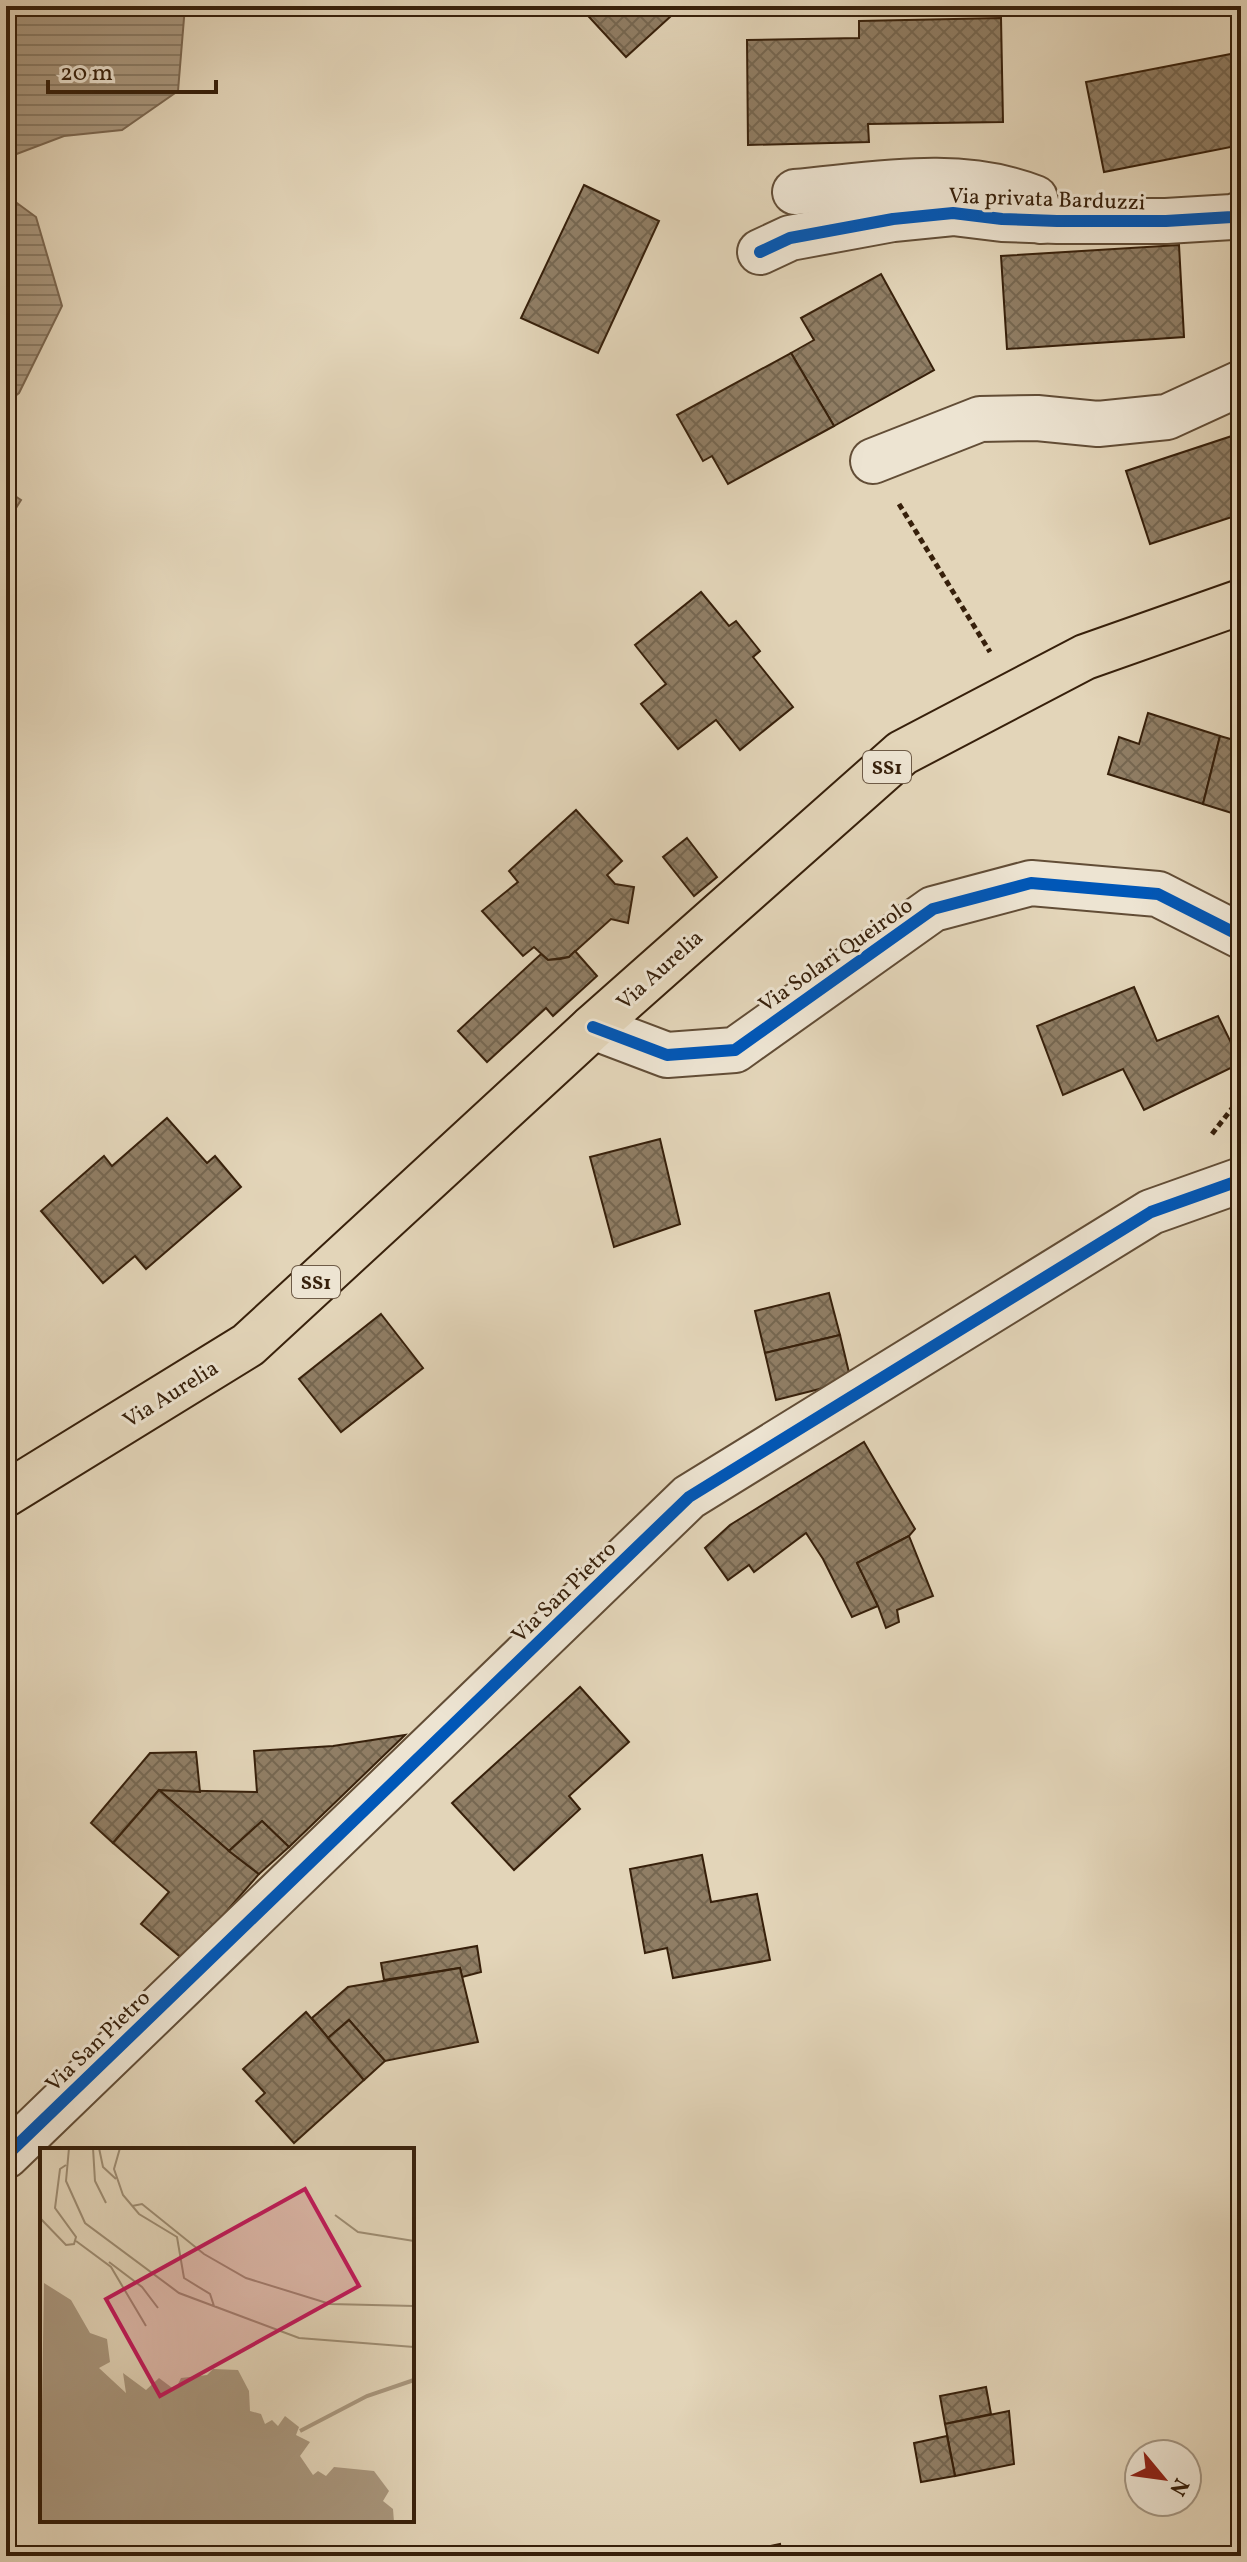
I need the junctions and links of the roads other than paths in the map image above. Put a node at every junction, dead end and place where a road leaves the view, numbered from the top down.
1 (795, 192) dead end
2 (1241, 214) edge
3 (1041, 221) junction
4 (760, 252) dead end
5 (1241, 383) edge
6 (873, 461) road end
7 (1241, 602) edge
8 (1241, 936) edge
9 (593, 1027) junction
10 (1241, 1180) edge
11 (6, 1494) edge
12 (6, 2156) edge

1 - 3 street
2 - 3 street, Via privata Barduzzi
3 - 4 street, Via privata Barduzzi
5 - 6 street
7 - 9 main road, Via Aurelia / SS1
8 - 9 street, Via Solari Queirolo
9 - 11 main road, Via Aurelia / SS1
10 - 12 street, Via San Pietro

